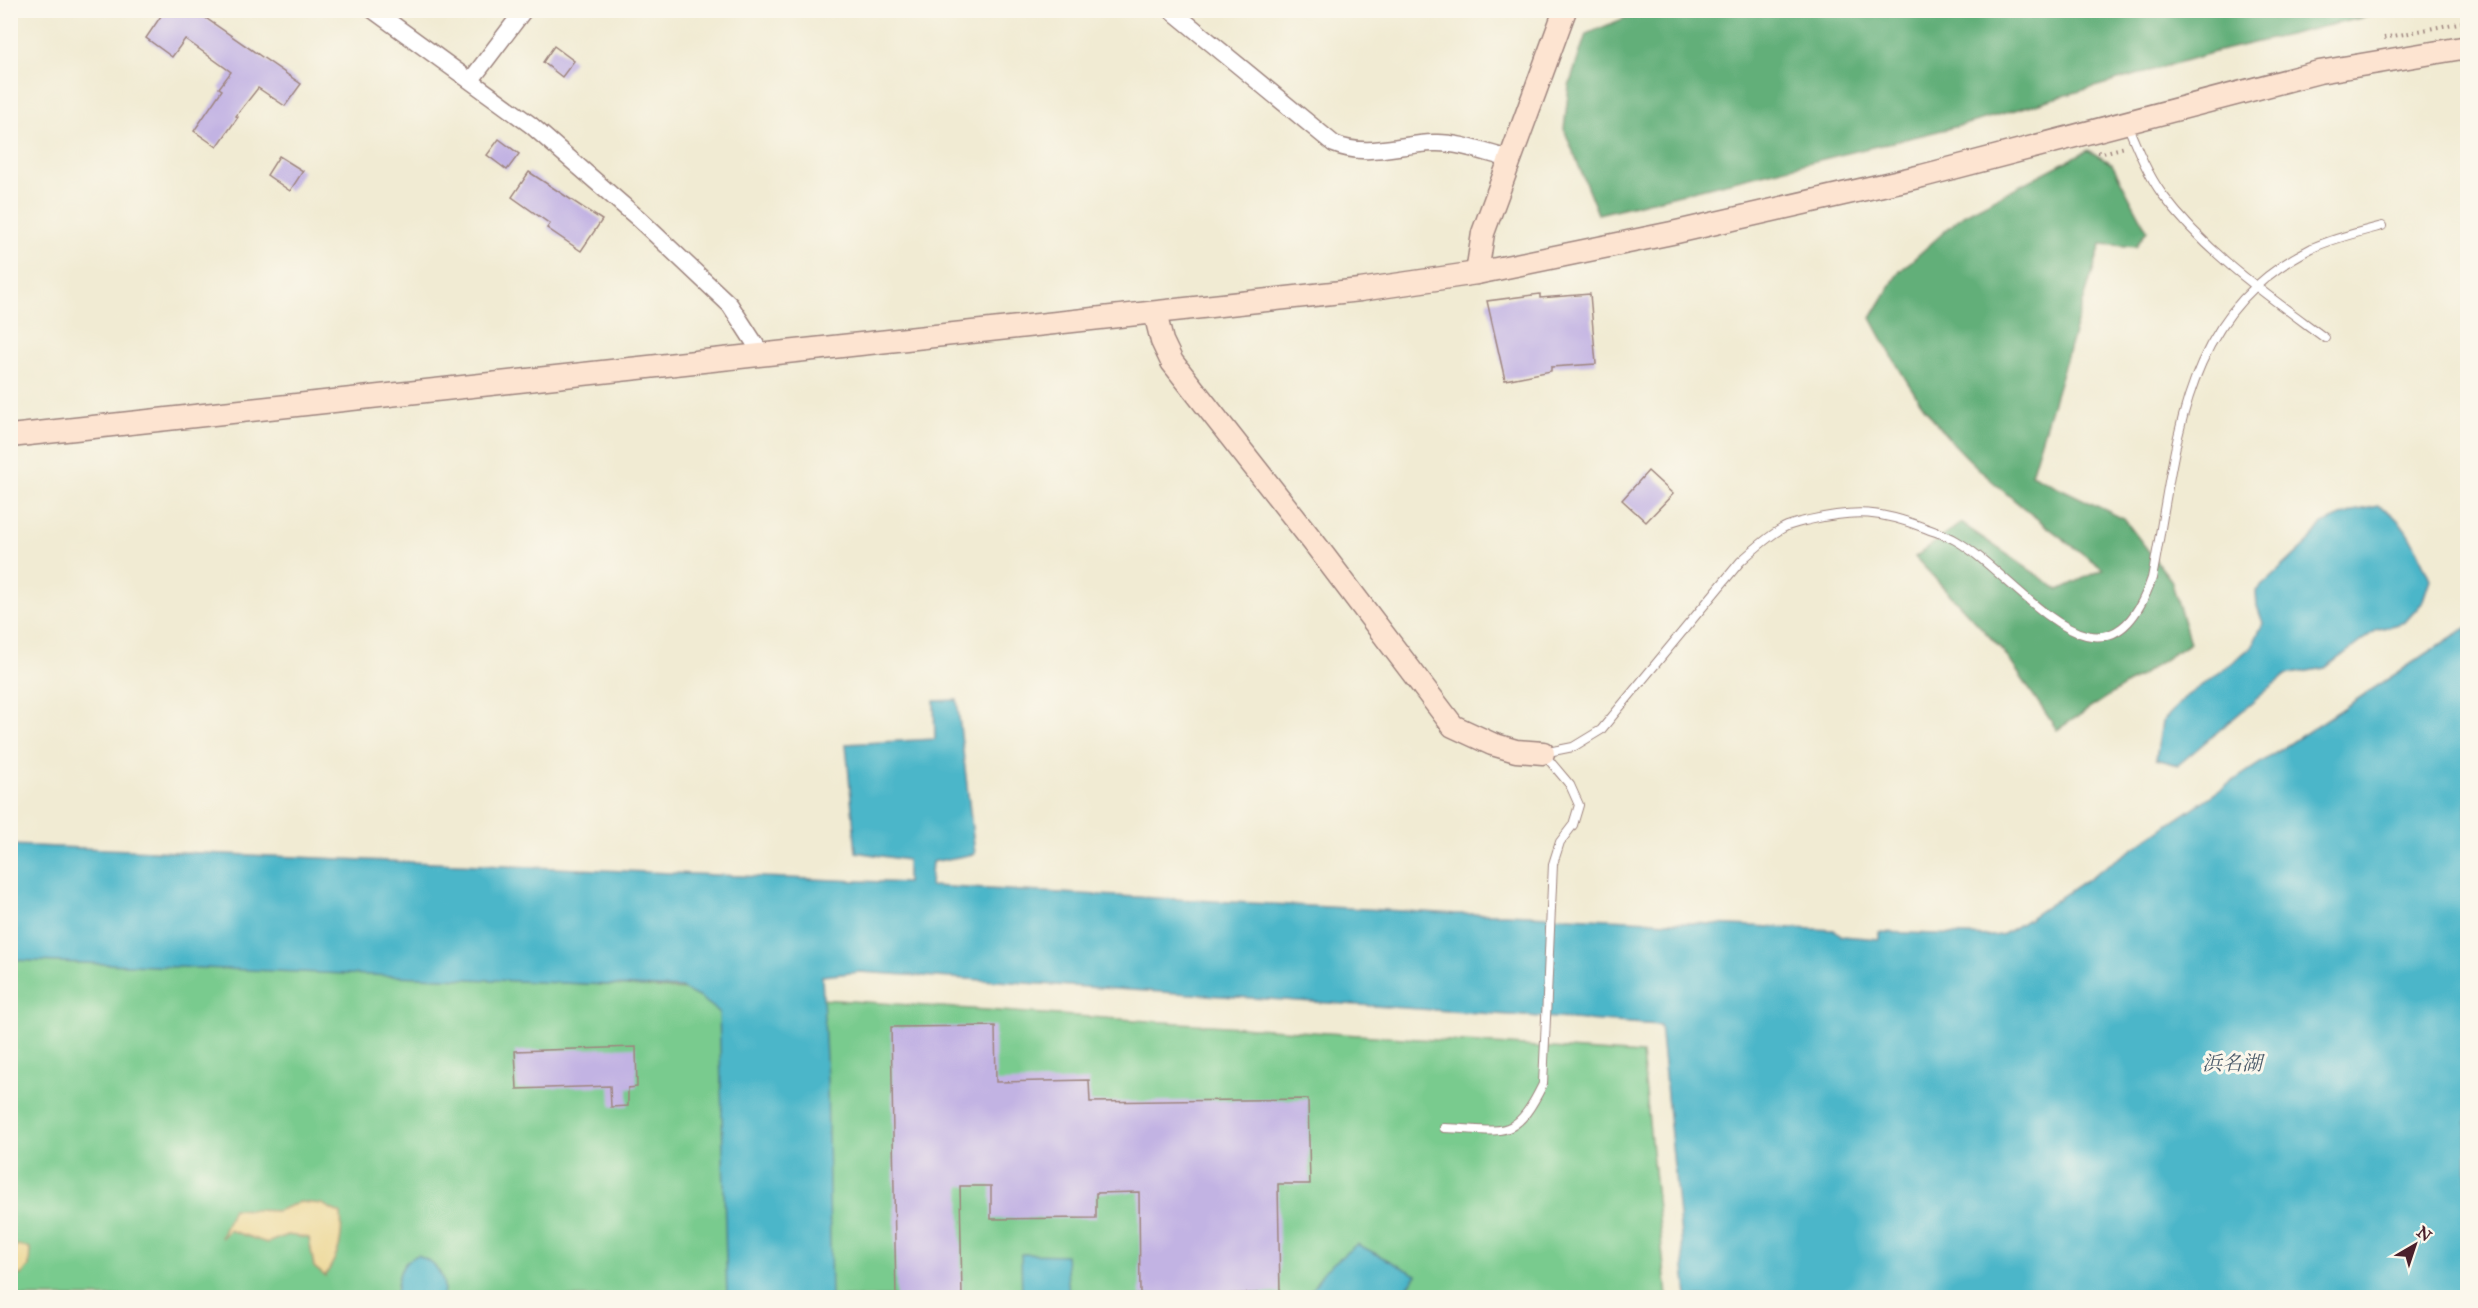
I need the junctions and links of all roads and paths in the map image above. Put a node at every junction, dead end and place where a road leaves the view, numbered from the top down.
1 (374, 10) edge
2 (524, 10) edge
3 (1171, 10) edge
4 (1565, 10) edge
5 (2468, 21) edge
6 (2377, 40) dead end
7 (2468, 47) edge
8 (471, 80) junction
9 (2126, 122) junction
10 (1510, 159) junction
11 (2382, 226) dead end
12 (1477, 273) junction
13 (2257, 287) junction
14 (1155, 313) junction
15 (2325, 338) dead end
16 (763, 356) junction
17 (10, 436) edge
18 (1543, 753) junction
19 (1444, 1128) dead end

1 - 8 street
2 - 8 street
3 - 10 street
4 - 10 street
5 - 6 path
7 - 9 street
8 - 16 street
9 - 12 street
9 - 13 lane
10 - 12 street
11 - 13 lane
12 - 14 street
13 - 15 lane
13 - 18 lane
14 - 16 street
14 - 18 street
16 - 17 street
18 - 19 lane

